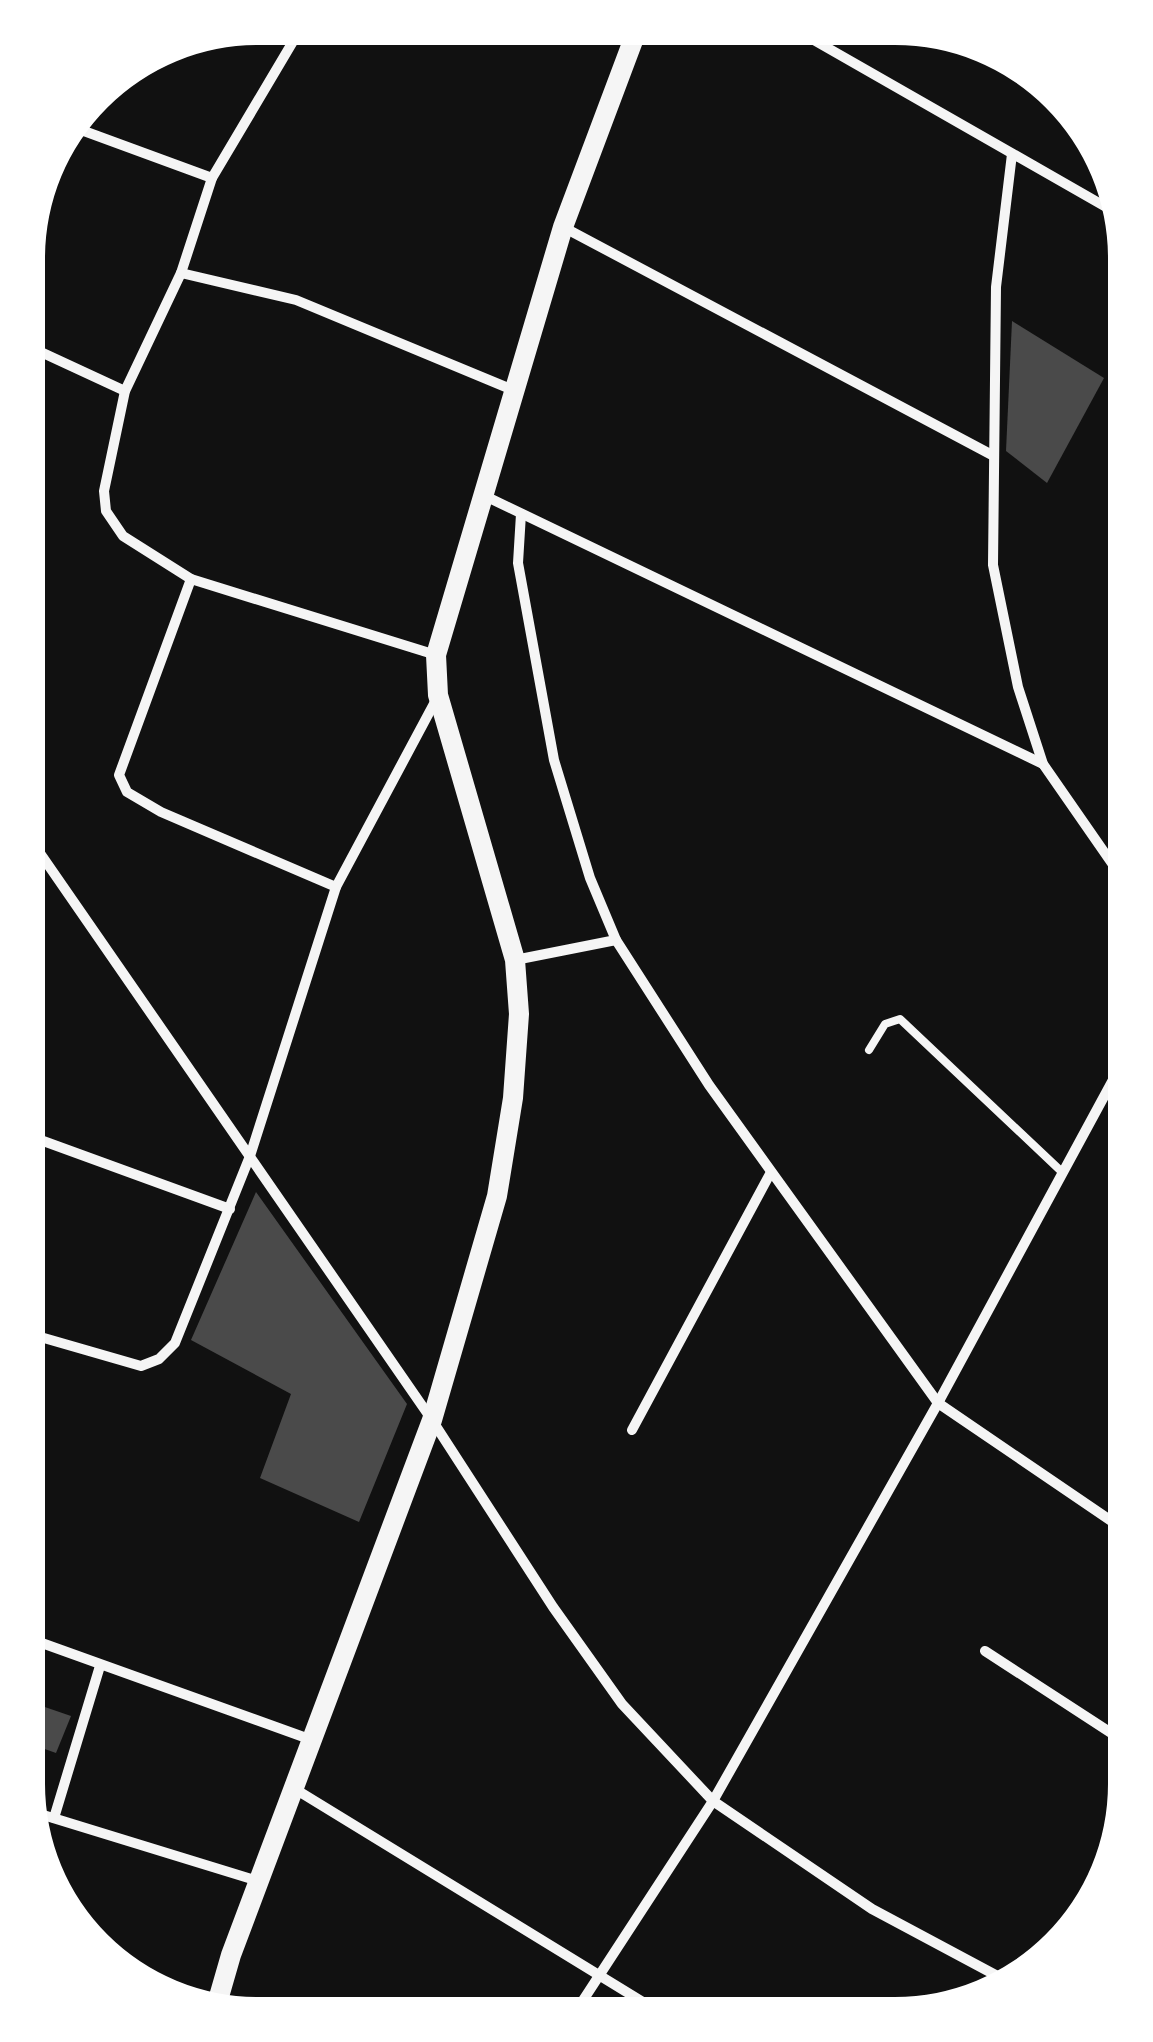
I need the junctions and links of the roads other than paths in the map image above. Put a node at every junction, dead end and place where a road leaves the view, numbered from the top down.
1 (291, 45) edge
2 (631, 45) edge
3 (822, 45) edge
4 (86, 132) edge
5 (1012, 154) junction
6 (212, 178) junction
7 (1101, 204) edge
8 (563, 227) junction
9 (182, 273) junction
10 (45, 355) edge
11 (513, 390) junction
12 (125, 391) junction
13 (992, 454) junction
14 (483, 495) junction
15 (522, 514) junction
16 (190, 579) junction
17 (436, 655) junction
18 (438, 695) junction
19 (1042, 764) junction
20 (1108, 858) edge
21 (45, 860) edge
22 (336, 887) junction
23 (616, 940) junction
24 (515, 960) junction
25 (870, 1050) dead end
26 (1108, 1088) edge
27 (45, 1142) edge
28 (250, 1156) junction
29 (772, 1172) junction
30 (1062, 1172) junction
31 (230, 1209) junction
32 (45, 1339) edge
33 (938, 1403) junction
34 (432, 1420) junction
35 (632, 1430) dead end
36 (1108, 1518) edge
37 (45, 1645) edge
38 (985, 1651) dead end
39 (100, 1666) junction
40 (1108, 1732) edge
41 (313, 1740) junction
42 (295, 1789) junction
43 (714, 1801) junction
44 (48, 1816) edge
45 (54, 1818) junction
46 (259, 1882) junction
47 (993, 1973) edge
48 (598, 1974) junction
49 (221, 1993) edge
50 (584, 1997) edge
51 (636, 1997) edge

1 - 6 street
2 - 8 main road
3 - 5 street
4 - 6 street
5 - 7 street
5 - 13 street
6 - 9 street
8 - 11 main road
8 - 13 street
9 - 11 street
9 - 12 street
10 - 12 street
11 - 14 main road
12 - 16 street
13 - 19 street
14 - 15 street
14 - 17 main road
15 - 19 street
15 - 23 street
16 - 17 street
16 - 22 street
17 - 18 main road
18 - 22 street
18 - 24 main road
19 - 20 street
21 - 28 street
22 - 28 street
23 - 24 street
23 - 29 street
24 - 34 main road
25 - 30 lane
26 - 30 street
27 - 31 street
28 - 31 street
28 - 34 street
29 - 33 street
29 - 35 street
30 - 33 street
31 - 32 street
33 - 36 street
33 - 43 street
34 - 41 main road
34 - 43 street
37 - 39 street
38 - 40 street
39 - 41 street
39 - 45 street
41 - 42 main road
42 - 46 main road
42 - 48 street
43 - 47 street
43 - 48 street
44 - 45 street
45 - 46 street
46 - 49 main road
48 - 50 street
48 - 51 street

